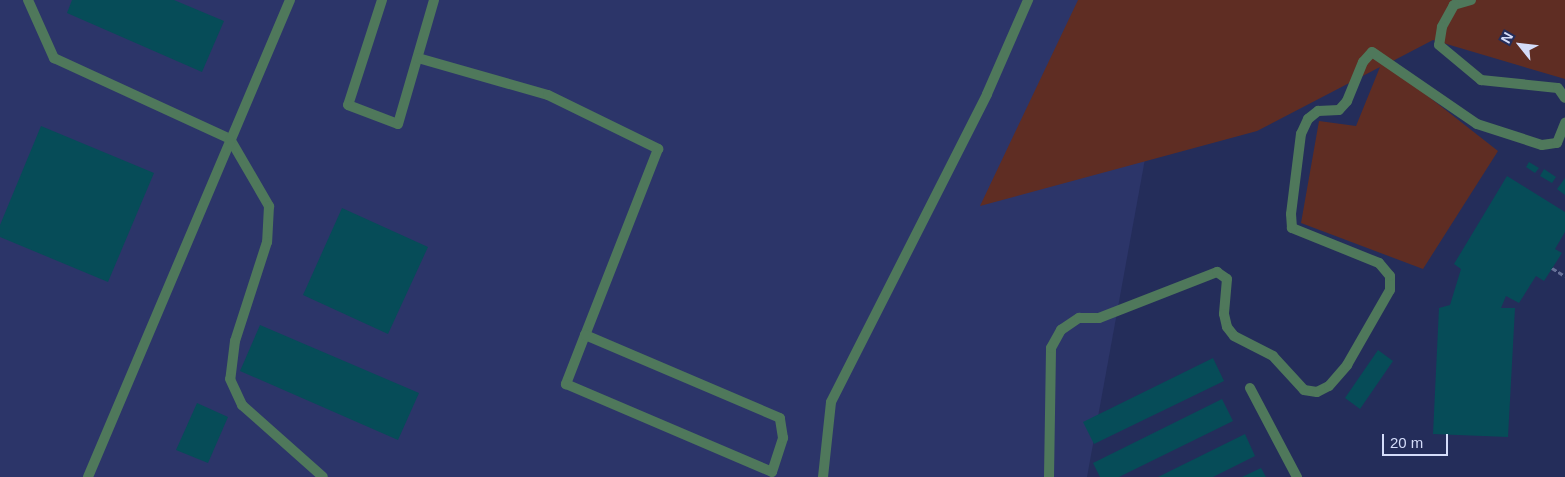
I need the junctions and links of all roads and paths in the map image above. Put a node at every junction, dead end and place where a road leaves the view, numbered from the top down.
1 (28, 0) edge
2 (290, 0) edge
3 (382, 0) edge
4 (434, 0) edge
5 (1028, 0) edge
6 (1471, 0) edge
7 (418, 58) junction
8 (1565, 98) edge
9 (1565, 123) edge
10 (230, 139) junction
11 (1552, 268) dead end
12 (1565, 276) edge
13 (585, 335) junction
14 (1250, 388) dead end
15 (88, 477) edge
16 (323, 477) edge
17 (823, 477) edge
18 (1049, 477) edge
19 (1297, 477) edge

1 - 10 street
2 - 10 street
3 - 7 street
4 - 7 street
5 - 17 street
6 - 8 street
7 - 13 street
9 - 18 street
10 - 15 street
10 - 16 street
11 - 12 path
13 - 13 street
14 - 19 street

